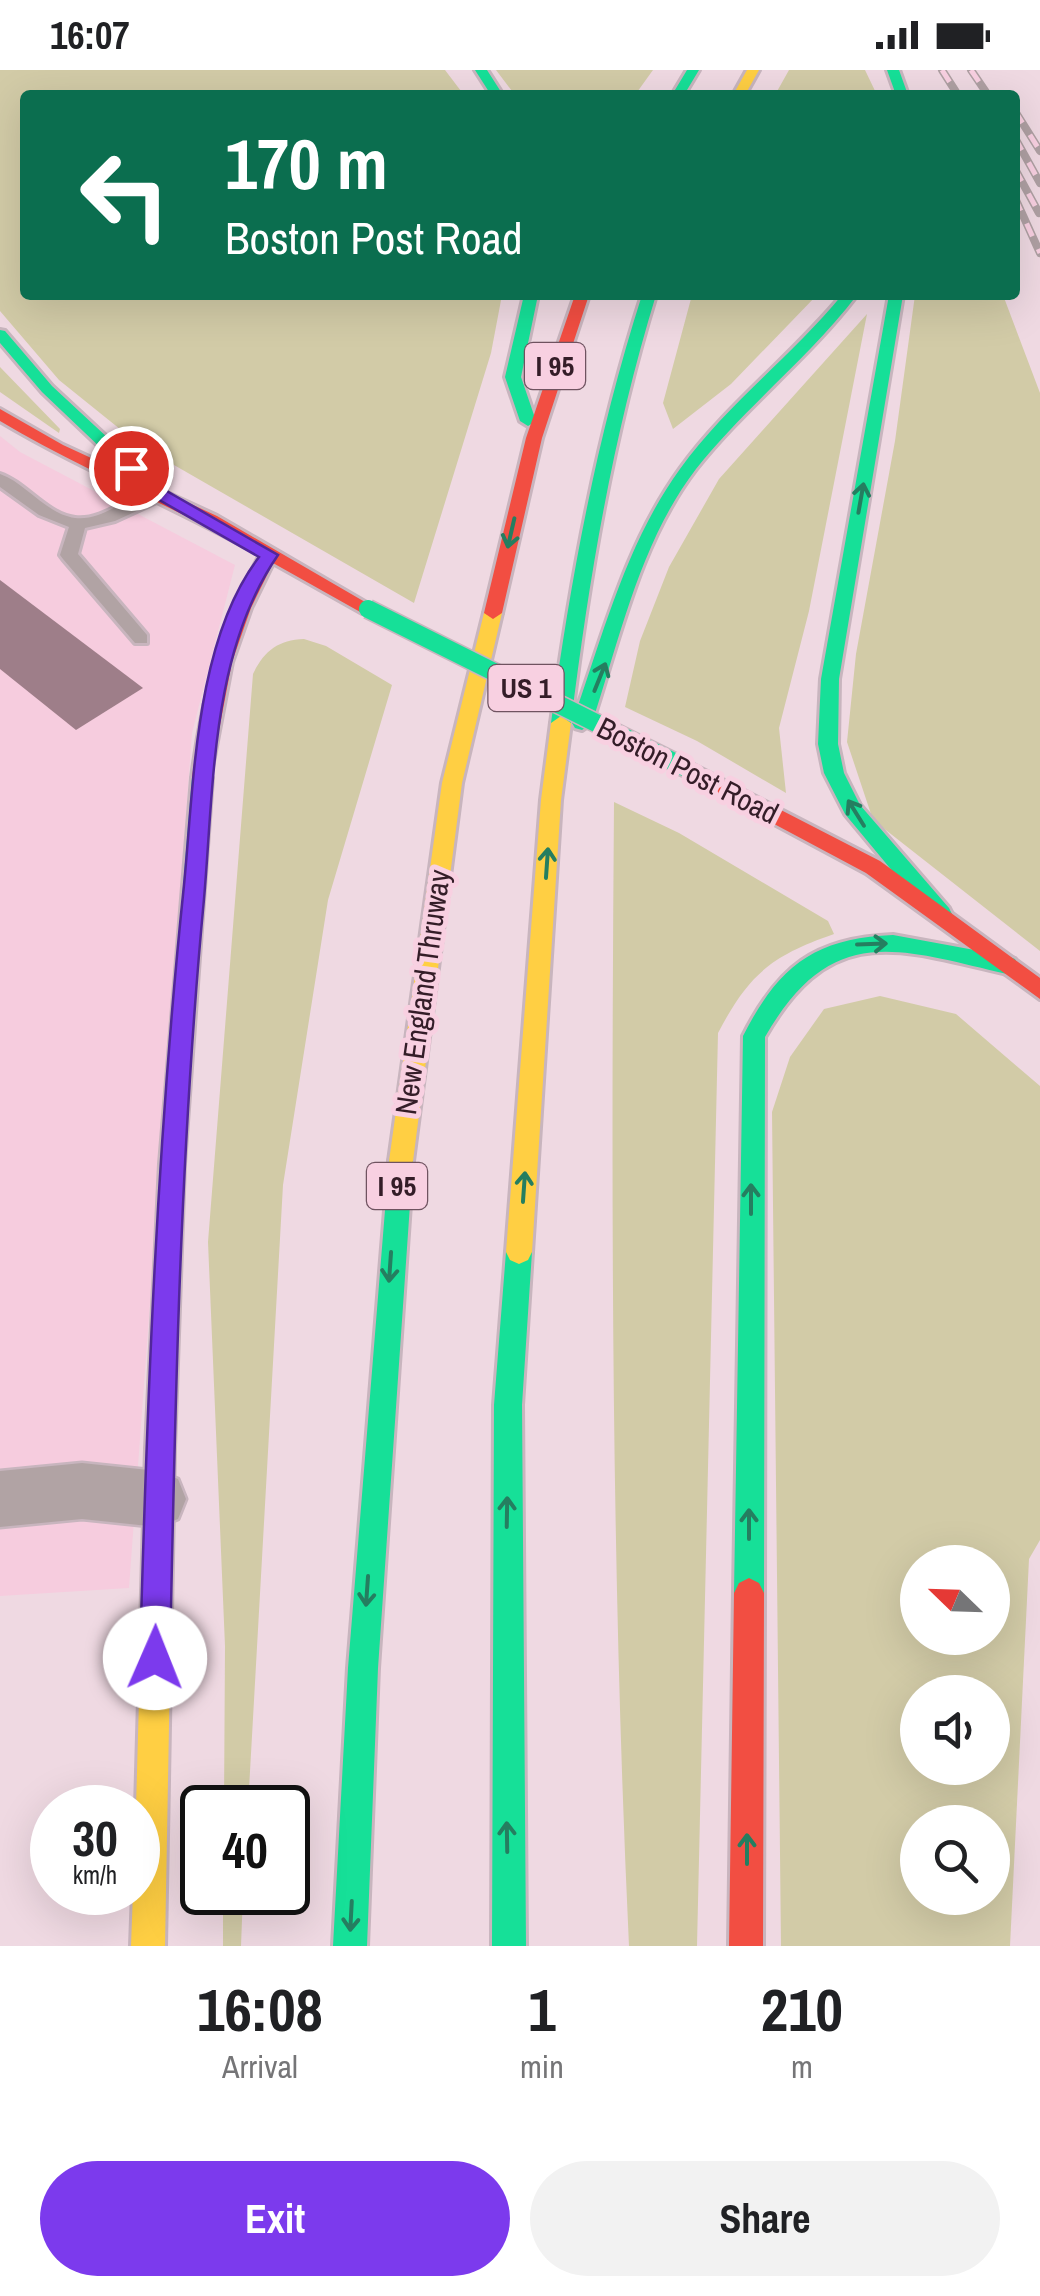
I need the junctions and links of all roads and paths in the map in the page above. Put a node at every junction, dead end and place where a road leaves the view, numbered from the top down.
1 (530, 300) edge
2 (580, 300) edge
3 (647, 300) edge
4 (846, 300) edge
5 (895, 300) edge
6 (0, 334) edge
7 (3, 421) edge
8 (534, 438) junction
9 (0, 479) edge
10 (160, 494) junction
11 (77, 527) junction
12 (269, 555) junction
13 (140, 640) dead end
14 (551, 800) junction
15 (942, 914) junction
16 (1008, 965) junction
17 (1040, 990) edge
18 (0, 1499) edge
19 (158, 1499) junction
20 (148, 1946) edge
21 (350, 1946) edge
22 (509, 1946) edge
23 (746, 1946) edge

1 - 8 main road
2 - 8 main road, New England Thruway / I 95
3 - 14 main road, I 95
14 -> 4 main road
15 -> 5 main road
6 - 10 main road, Boston Post Road / US 1
7 - 10 main road, Boston Post Road / US 1
8 -> 21 main road, New England Thruway / I 95
9 - 11 lane
10 - 11 lane
10 - 12 main road, Boston Post Road / US 1
11 - 13 lane
12 - 15 main road, Boston Post Road / US 1, bridge
12 - 19 main road
22 -> 14 main road, I 95
15 - 16 main road, Boston Post Road / US 1
16 - 17 main road, Boston Post Road / US 1
23 -> 16 main road
18 - 19 street
19 - 20 main road

